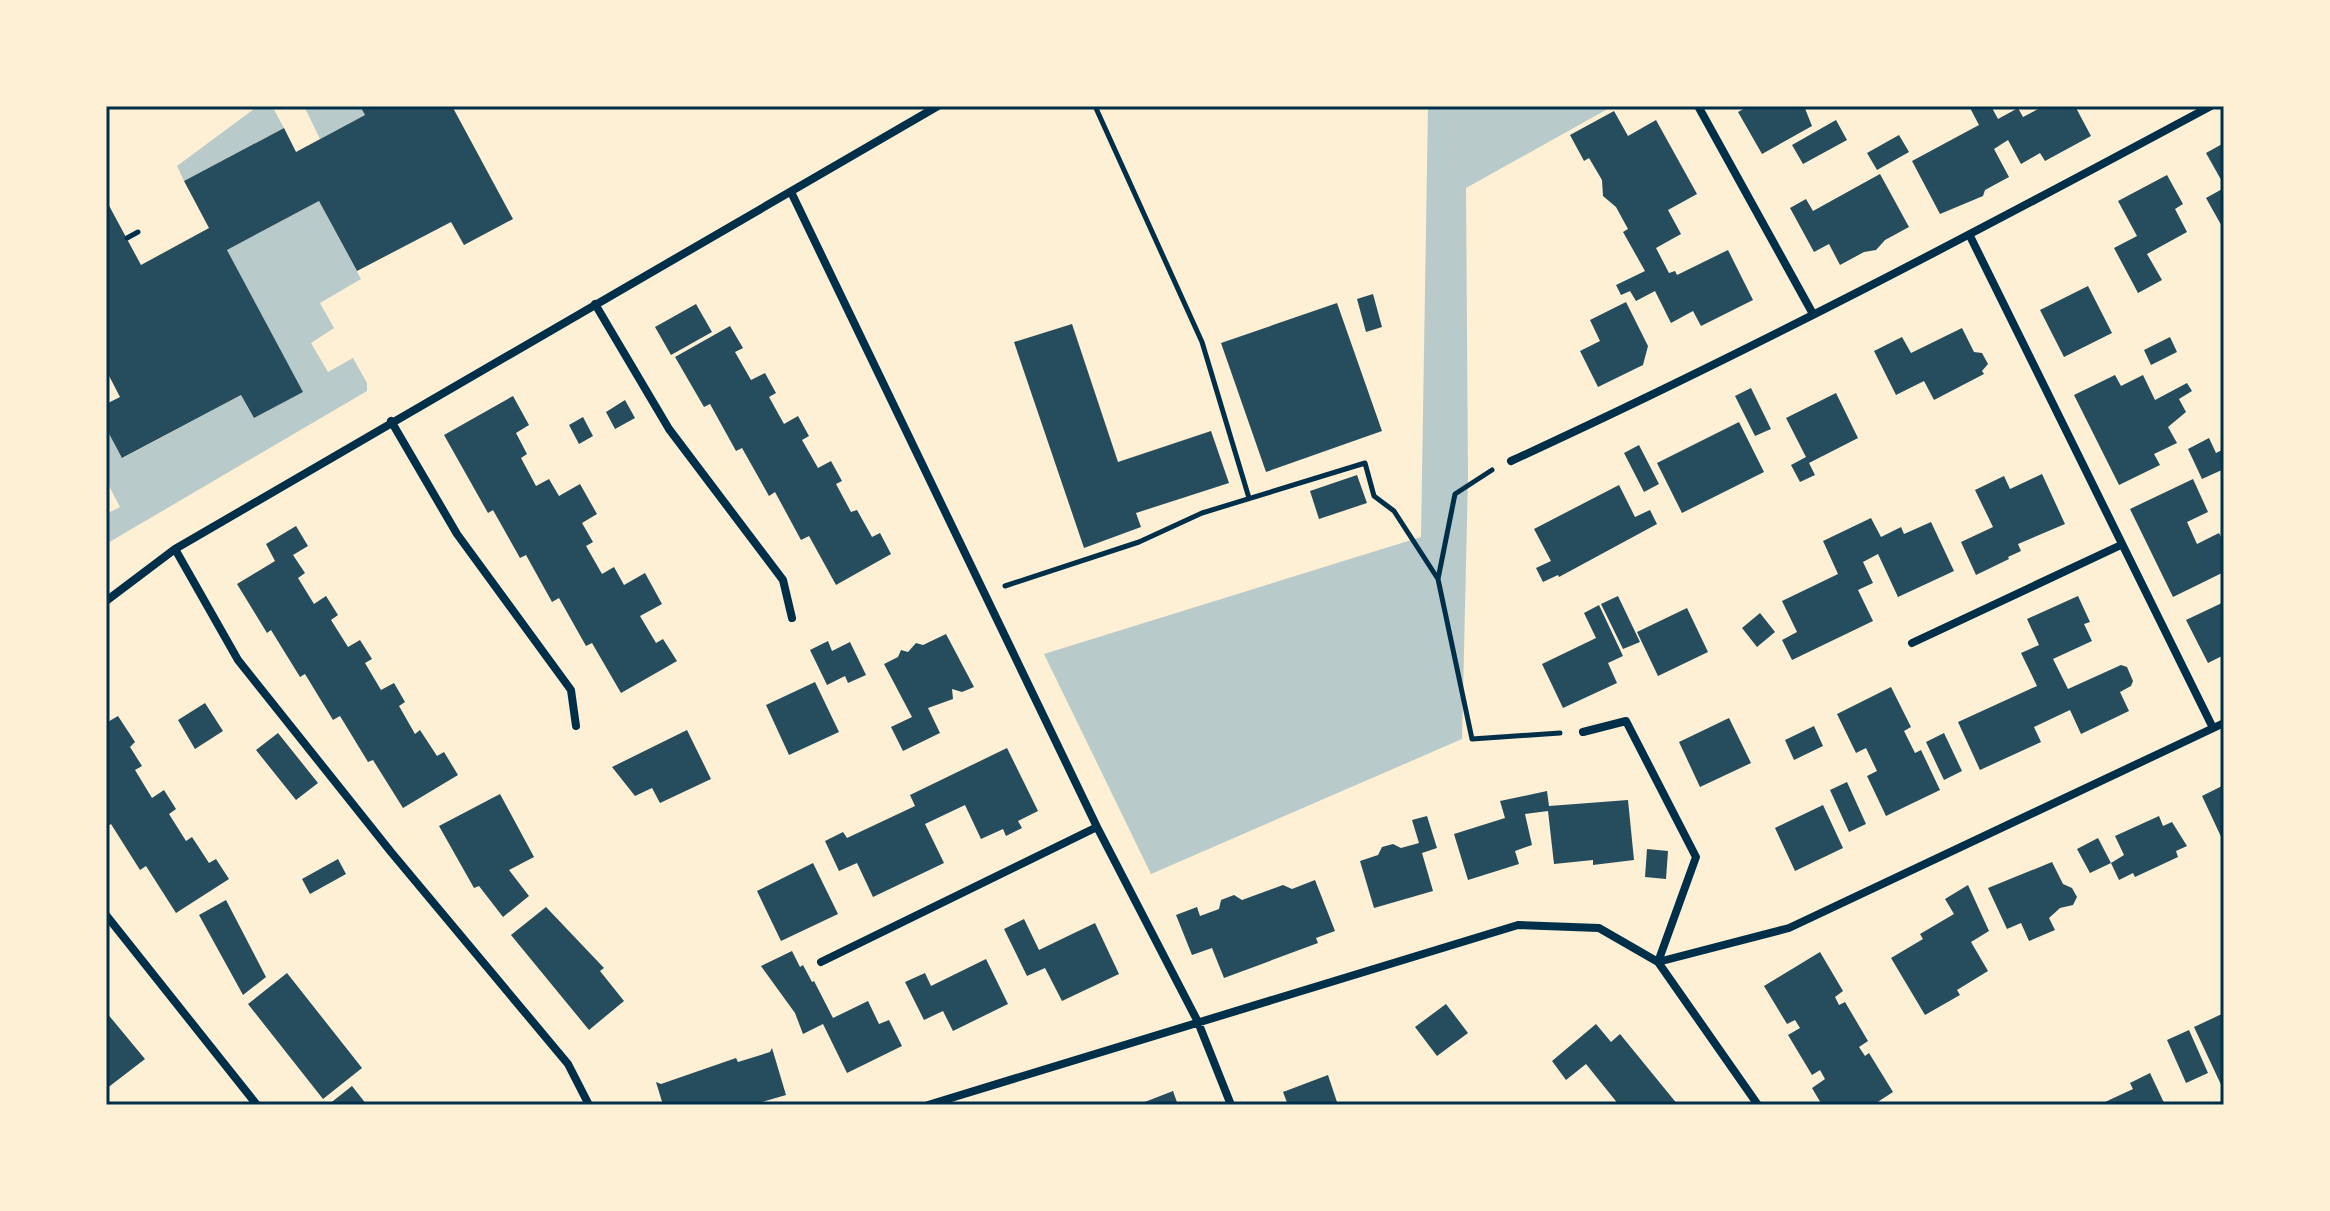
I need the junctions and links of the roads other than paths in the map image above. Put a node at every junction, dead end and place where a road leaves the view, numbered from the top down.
1 (938, 106) edge
2 (1698, 106) edge
3 (2211, 106) edge
4 (791, 192) junction
5 (1970, 236) junction
6 (595, 304) junction
7 (1813, 314) junction
8 (391, 421) junction
9 (1511, 461) road end
10 (2121, 545) junction
11 (175, 549) junction
12 (106, 601) edge
13 (792, 618) dead end
14 (1912, 643) dead end
15 (2224, 723) edge
16 (576, 726) dead end
17 (2213, 728) junction
18 (1583, 732) road end
19 (1097, 827) junction
20 (106, 915) edge
21 (821, 962) dead end
22 (1658, 962) junction
23 (1198, 1022) junction
24 (257, 1105) edge
25 (589, 1105) edge
26 (928, 1105) edge
27 (1231, 1105) edge
28 (1758, 1105) edge

1 - 4 street
2 - 7 street
3 - 5 street
4 - 6 street
4 - 19 street
5 - 7 street
5 - 10 street
6 - 8 street
6 - 13 street
7 - 9 street
8 - 11 street
8 - 16 street
10 - 14 street
10 - 17 street
11 - 12 street
11 - 25 street
15 - 17 street
17 - 22 street
18 - 22 street
19 - 21 street
19 - 23 street
20 - 24 street
22 - 23 street
22 - 28 street
23 - 26 street
23 - 27 street

